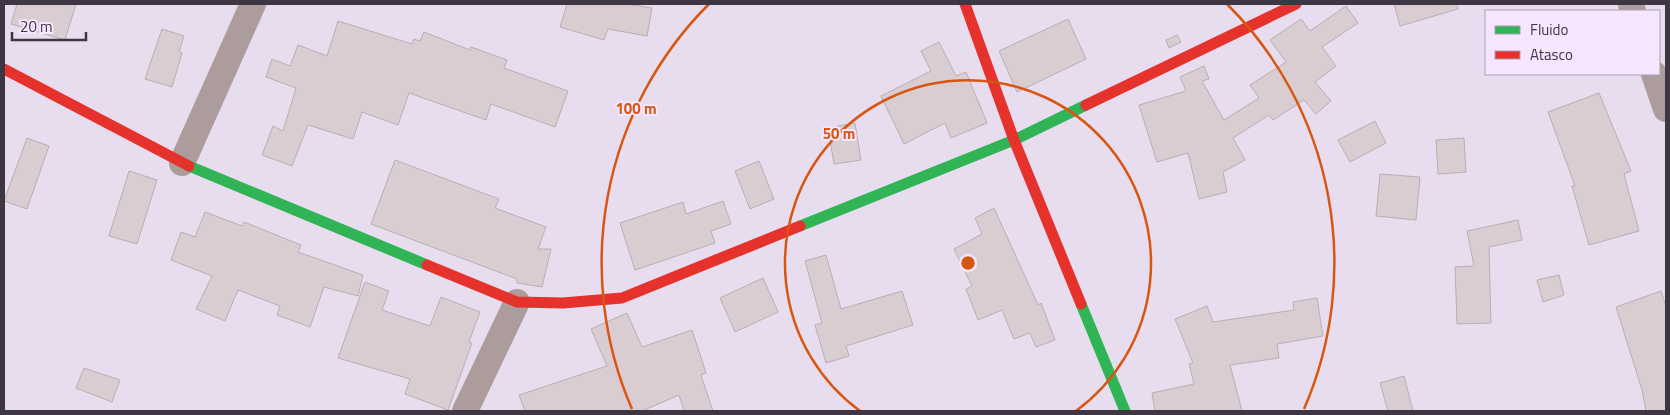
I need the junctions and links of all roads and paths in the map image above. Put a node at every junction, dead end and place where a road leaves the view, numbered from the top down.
1 (253, 4) edge
2 (965, 4) edge
3 (1296, 4) edge
4 (4, 69) edge
5 (1654, 75) edge
6 (1666, 110) edge
7 (1014, 140) junction
8 (182, 163) junction
9 (517, 302) junction
10 (465, 411) edge
11 (1125, 411) edge

1 - 8 street
2 - 7 street
3 - 7 street
4 - 8 street
5 - 6 street
7 - 9 street
7 - 11 street
8 - 9 street
9 - 10 street

